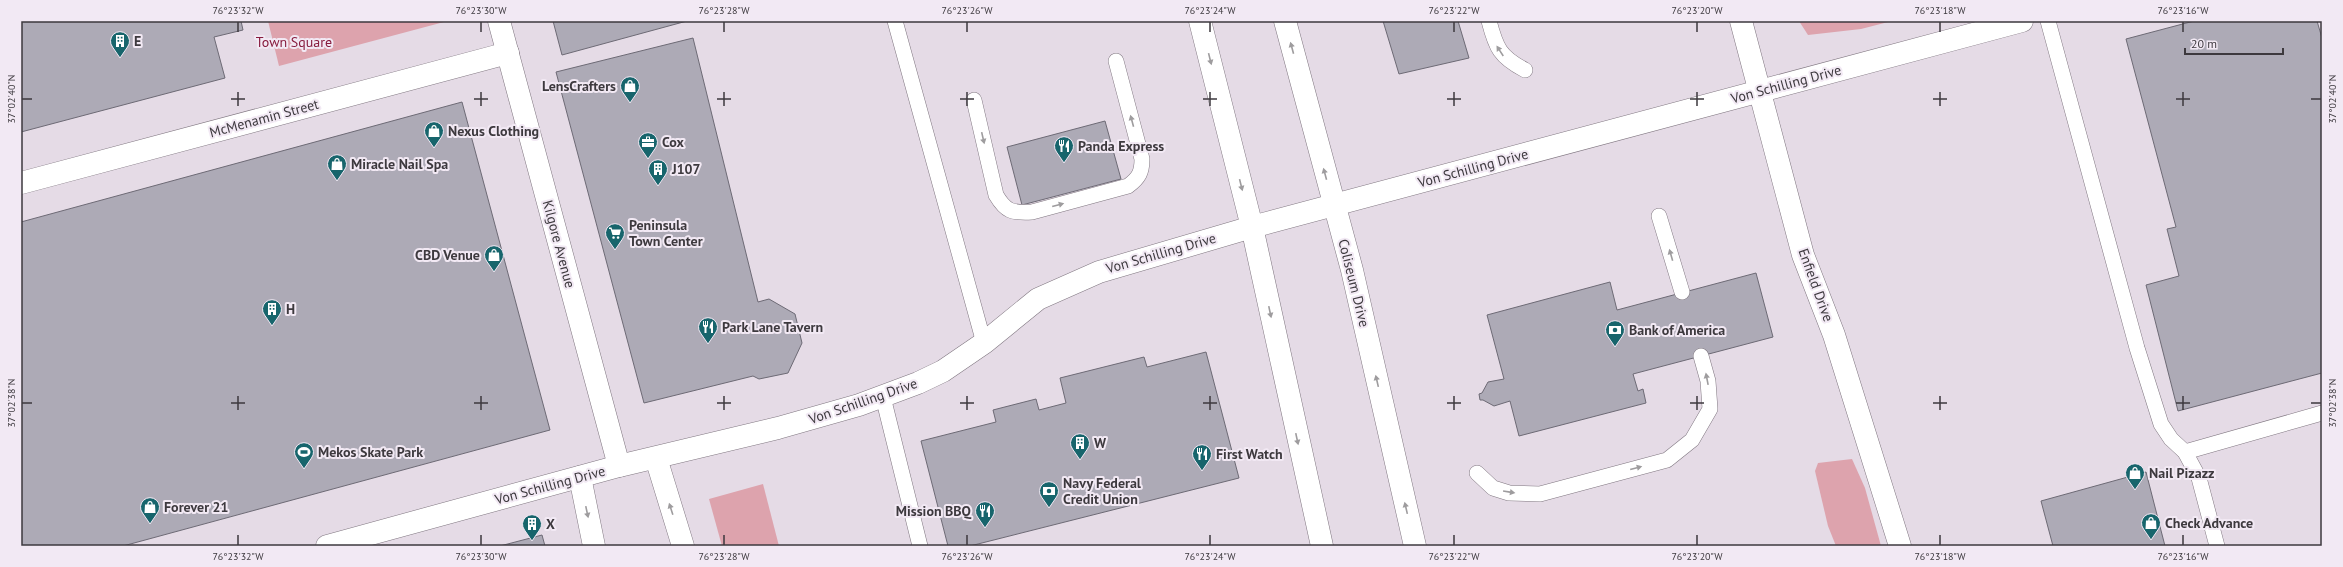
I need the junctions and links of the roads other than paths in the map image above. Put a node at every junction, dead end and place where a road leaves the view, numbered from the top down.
1 (499, 21) edge
2 (895, 21) edge
3 (1200, 21) edge
4 (1285, 21) edge
5 (1489, 21) edge
6 (1741, 21) edge
7 (2022, 21) edge
8 (2048, 21) edge
9 (508, 53) junction
10 (1116, 61) dead end
11 (1525, 70) dead end
12 (1760, 91) junction
13 (974, 100) dead end
14 (21, 184) edge
15 (1334, 206) junction
16 (1659, 216) dead end
17 (1252, 227) junction
18 (1682, 292) dead end
19 (984, 342) junction
20 (1701, 356) dead end
21 (883, 397) junction
22 (2322, 413) edge
23 (2185, 452) junction
24 (656, 458) junction
25 (619, 466) junction
26 (1477, 473) dead end
27 (580, 477) junction
28 (327, 546) edge
29 (594, 546) edge
30 (683, 546) edge
31 (920, 546) edge
32 (1322, 546) edge
33 (1415, 546) edge
34 (1900, 546) edge
35 (2217, 546) edge

1 - 9 street, Kilgore Avenue
2 - 19 lane
3 -> 17 street
15 -> 4 street, Coliseum Drive
11 -> 5 lane
6 - 12 street, Enfield Drive
7 - 12 street, Von Schilling Drive
8 - 23 lane
9 - 14 street, McMenamin Street
9 - 25 street, Kilgore Avenue
13 -> 10 lane
12 - 15 street, Von Schilling Drive
12 - 34 street, Enfield Drive
15 - 17 street, Von Schilling Drive
33 -> 15 street, Coliseum Drive
18 -> 16 lane
17 - 19 street, Von Schilling Drive
17 -> 32 street
19 - 21 street, Von Schilling Drive
26 -> 20 lane
21 - 24 street, Von Schilling Drive
21 - 31 lane
22 - 23 lane
23 - 35 lane
24 - 25 street, Von Schilling Drive
30 -> 24 street
25 - 27 street, Von Schilling Drive
27 - 28 street, Von Schilling Drive
27 -> 29 street

